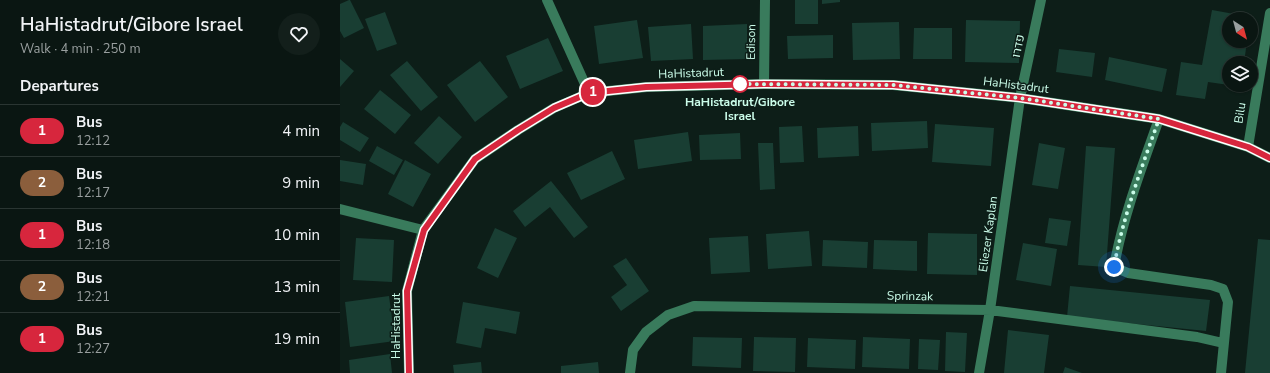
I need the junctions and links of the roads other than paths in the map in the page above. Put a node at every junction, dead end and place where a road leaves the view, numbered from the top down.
1 (547, 0) edge
2 (765, 0) edge
3 (1041, 0) edge
4 (1270, 13) edge
5 (764, 84) junction
6 (589, 93) junction
7 (1020, 98) junction
8 (1159, 119) junction
9 (1248, 147) junction
10 (1270, 158) edge
11 (340, 209) edge
12 (424, 230) junction
13 (990, 310) junction
14 (1223, 343) junction
15 (409, 373) edge
16 (630, 373) edge
17 (979, 373) edge
18 (1221, 373) edge

1 - 6 street
2 - 5 street, Edison
3 - 7 street, פדרו
4 - 9 street, Bilu
5 - 6 street, HaHistadrut
5 - 7 street, HaHistadrut
6 - 12 street, HaHistadrut
7 - 8 street, HaHistadrut
7 - 13 street, Eliezer Kaplan
8 - 9 street, HaHistadrut
8 - 14 street
9 - 10 street, HaHistadrut
11 - 12 street
12 - 15 street, HaHistadrut
13 - 14 street, Sprinzak
13 - 16 street, Sprinzak
13 - 17 street, Eliezer Kaplan
14 - 18 street

